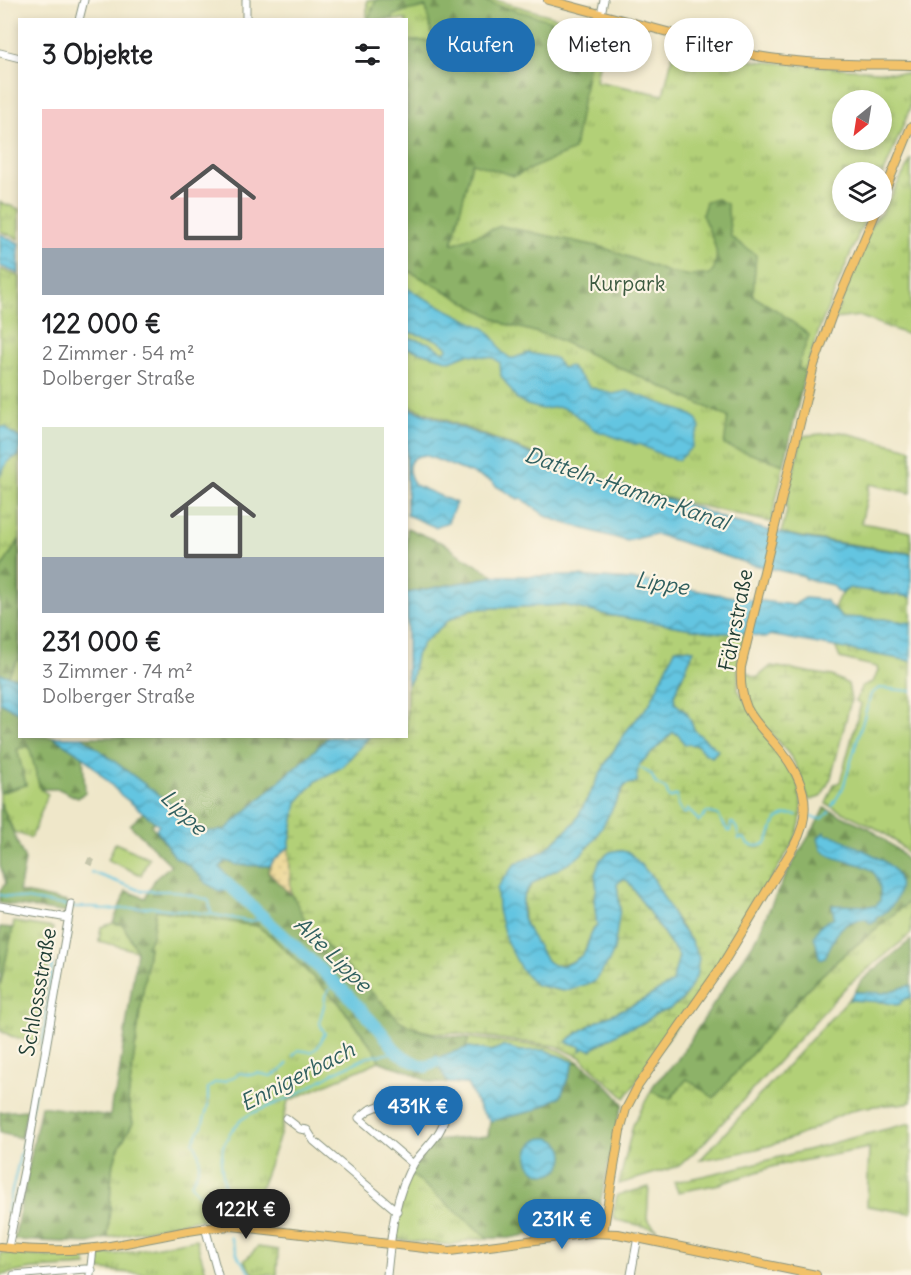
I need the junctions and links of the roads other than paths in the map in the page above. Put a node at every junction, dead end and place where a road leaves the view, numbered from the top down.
1 (84, 0) edge
2 (246, 0) edge
3 (548, 0) edge
4 (604, 0) edge
5 (601, 14) junction
6 (80, 18) edge
7 (246, 18) edge
8 (0, 53) edge
9 (18, 58) edge
10 (911, 65) edge
11 (911, 127) edge
12 (892, 174) edge
13 (872, 222) edge
14 (0, 906) edge
15 (286, 1118) dead end
16 (413, 1164) junction
17 (397, 1211) junction
18 (205, 1227) junction
19 (603, 1233) junction
20 (638, 1237) junction
21 (390, 1245) junction
22 (4, 1247) edge
23 (93, 1248) junction
24 (91, 1272) edge
25 (14, 1275) edge
26 (218, 1275) edge
27 (387, 1275) edge
28 (632, 1275) edge
29 (816, 1275) edge

1 - 6 street
2 - 7 street
3 - 5 main road
4 - 5 street
5 - 10 main road
8 - 9 street
11 - 12 main road
13 - 19 main road, Fährstraße
14 - 22 street, Schlossstraße
15 - 17 street
16 - 16 street
16 - 17 street
17 - 21 street
18 - 21 main road
18 - 23 main road
18 - 26 street
19 - 20 main road
19 - 21 main road
20 - 28 street
20 - 29 main road
21 - 27 street
22 - 23 main road
23 - 24 street
24 - 25 street

